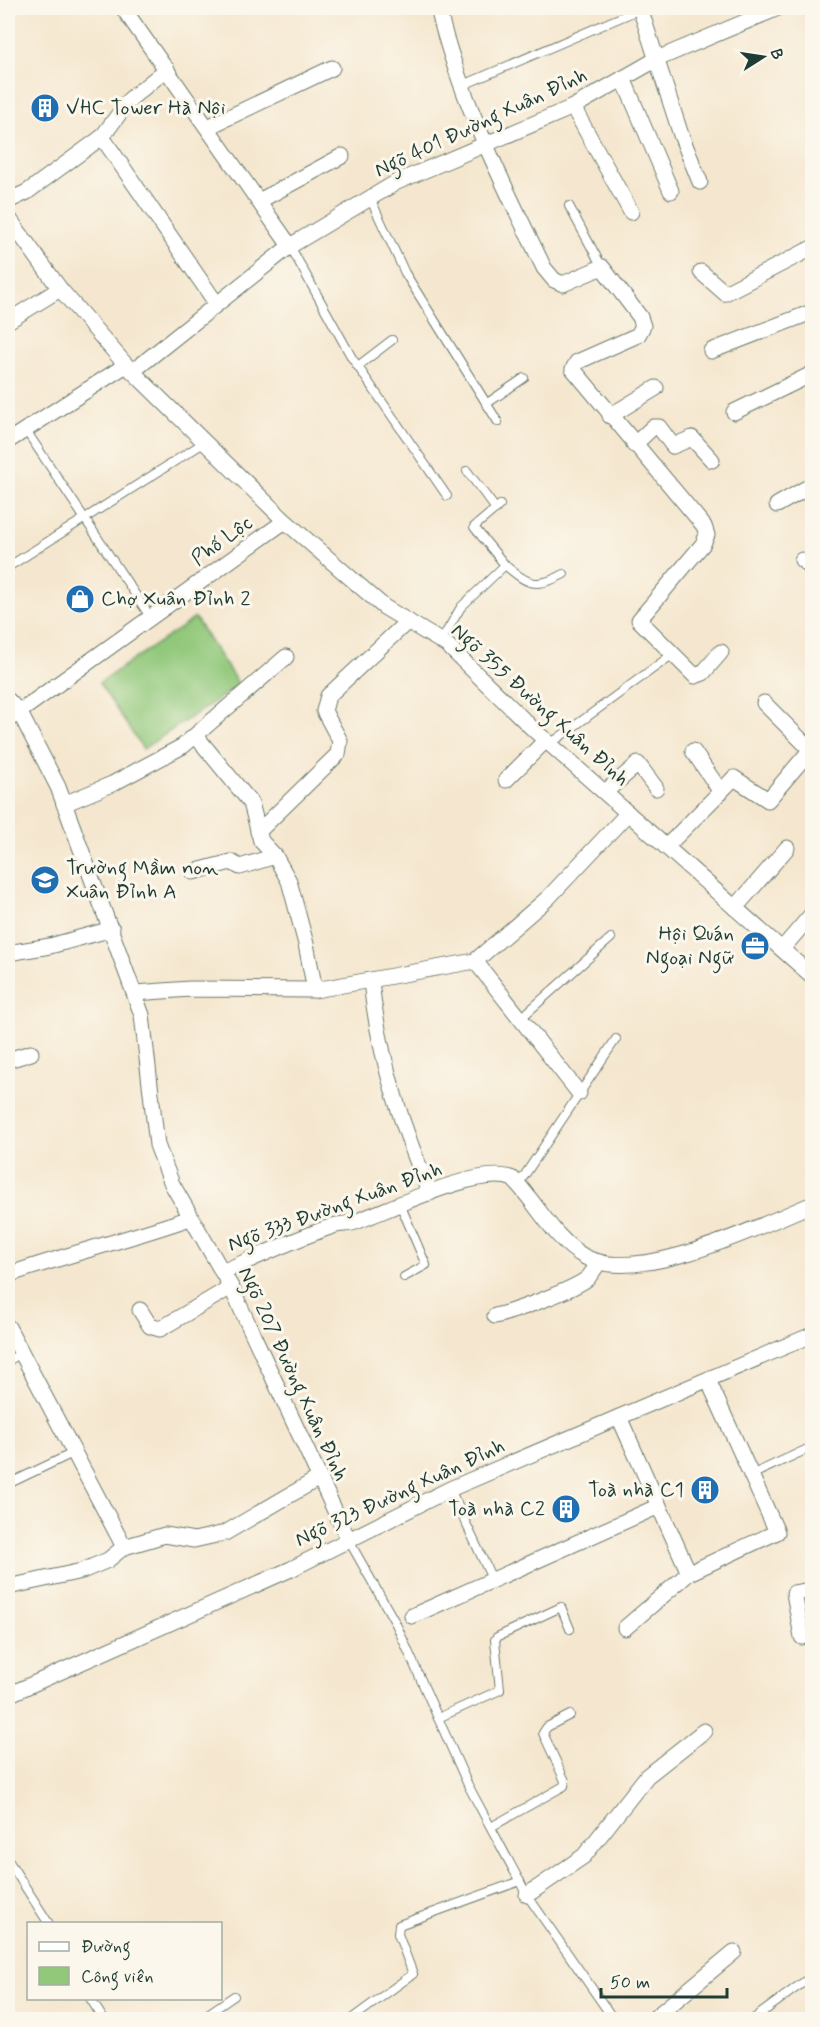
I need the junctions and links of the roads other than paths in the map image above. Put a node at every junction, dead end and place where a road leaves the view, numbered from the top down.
1 (123, 8) edge
2 (438, 8) edge
3 (640, 8) edge
4 (778, 8) edge
5 (808, 8) edge
6 (813, 21) edge
7 (657, 59) junction
8 (332, 68) dead end
9 (167, 69) junction
10 (623, 78) junction
11 (461, 86) junction
12 (573, 107) junction
13 (208, 128) junction
14 (102, 137) junction
15 (485, 145) junction
16 (342, 156) dead end
17 (700, 182) dead end
18 (670, 191) dead end
19 (370, 198) junction
20 (8, 201) edge
21 (259, 201) junction
22 (569, 206) dead end
23 (631, 212) dead end
24 (8, 217) edge
25 (290, 246) junction
26 (813, 248) edge
27 (602, 267) junction
28 (701, 272) dead end
29 (60, 289) junction
30 (216, 303) junction
31 (813, 312) edge
32 (8, 321) edge
33 (392, 340) dead end
34 (711, 351) dead end
35 (358, 366) junction
36 (130, 368) junction
37 (813, 374) edge
38 (524, 378) dead end
39 (656, 388) dead end
40 (486, 404) junction
41 (734, 412) dead end
42 (610, 416) junction
43 (498, 422) dead end
44 (25, 429) junction
45 (8, 441) edge
46 (205, 442) junction
47 (634, 445) junction
48 (712, 460) dead end
49 (467, 471) dead end
50 (813, 485) edge
51 (447, 496) dead end
52 (777, 505) dead end
53 (84, 517) junction
54 (285, 521) junction
55 (505, 566) junction
56 (8, 567) edge
57 (564, 574) dead end
58 (151, 618) junction
59 (408, 621) junction
60 (441, 641) junction
61 (721, 652) dead end
62 (673, 654) junction
63 (286, 657) dead end
64 (8, 700) edge
65 (764, 703) dead end
66 (14, 717) edge
67 (195, 736) junction
68 (548, 742) junction
69 (812, 749) edge
70 (693, 751) dead end
71 (506, 780) dead end
72 (656, 788) dead end
73 (605, 792) junction
74 (721, 792) junction
75 (64, 804) junction
76 (628, 813) junction
77 (258, 831) junction
78 (666, 846) junction
79 (787, 848) dead end
80 (275, 856) junction
81 (193, 872) dead end
82 (735, 908) junction
83 (813, 914) edge
84 (112, 928) junction
85 (611, 938) dead end
86 (782, 949) junction
87 (8, 953) edge
88 (475, 961) junction
89 (813, 976) edge
90 (371, 981) junction
91 (315, 990) junction
92 (135, 993) junction
93 (520, 1019) junction
94 (616, 1039) dead end
95 (31, 1053) dead end
96 (8, 1060) edge
97 (579, 1093) junction
98 (519, 1185) junction
99 (430, 1193) junction
100 (400, 1203) junction
101 (813, 1207) edge
102 (190, 1218) junction
103 (599, 1262) junction
104 (222, 1272) junction
105 (8, 1275) edge
106 (404, 1276) dead end
107 (231, 1287) junction
108 (140, 1310) dead end
109 (495, 1316) dead end
110 (8, 1327) edge
111 (813, 1335) edge
112 (14, 1357) edge
113 (708, 1380) junction
114 (619, 1418) junction
115 (813, 1447) edge
116 (73, 1453) junction
117 (751, 1475) junction
118 (319, 1478) junction
119 (8, 1484) edge
120 (450, 1489) junction
121 (659, 1506) junction
122 (348, 1539) junction
123 (124, 1547) junction
124 (688, 1573) junction
125 (492, 1580) junction
126 (8, 1587) edge
127 (813, 1590) edge
128 (412, 1617) dead end
129 (625, 1628) dead end
130 (570, 1629) dead end
131 (802, 1637) dead end
132 (8, 1695) edge
133 (570, 1715) dead end
134 (438, 1718) junction
135 (704, 1731) dead end
136 (491, 1827) junction
137 (8, 1860) edge
138 (520, 1881) junction
139 (527, 1895) junction
140 (48, 1922) edge
141 (734, 1952) dead end
142 (813, 1976) edge
143 (234, 1996) dead end
144 (91, 2000) edge
145 (104, 2019) edge
146 (199, 2019) edge
147 (350, 2019) edge
148 (614, 2019) edge
149 (652, 2019) edge
150 (752, 2019) edge

1 - 9 street
2 - 11 street
3 - 7 street
3 - 11 lane
4 - 7 street, Ngõ 401 Đường Xuân Đỉnh
5 - 6 lane
7 - 10 street, Ngõ 401 Đường Xuân Đỉnh
7 - 17 street
8 - 13 street
9 - 13 street
9 - 14 street
10 - 12 street, Ngõ 401 Đường Xuân Đỉnh
10 - 18 street
11 - 15 street
12 - 15 street, Ngõ 401 Đường Xuân Đỉnh
12 - 23 street
13 - 21 street
14 - 20 street
14 - 30 street
15 - 19 street, Ngõ 401 Đường Xuân Đỉnh
15 - 27 street
16 - 21 street
19 - 25 street, Ngõ 401 Đường Xuân Đỉnh
19 - 40 lane
21 - 25 street
22 - 27 lane
24 - 29 street, Ngõ 355 Đường Xuân Đỉnh
25 - 30 street, Ngõ 401 Đường Xuân Đỉnh
25 - 35 lane
26 - 28 street
27 - 42 street
29 - 32 street
29 - 36 street, Ngõ 355 Đường Xuân Đỉnh
30 - 36 street, Ngõ 401 Đường Xuân Đỉnh
31 - 34 street
33 - 35 lane
35 - 51 lane
36 - 44 street, Ngõ 401 Đường Xuân Đỉnh
36 - 46 street, Ngõ 355 Đường Xuân Đỉnh
37 - 41 street
38 - 40 lane
39 - 42 street
40 - 43 lane
42 - 47 street
44 - 45 street, Ngõ 401 Đường Xuân Đỉnh
44 - 53 lane
46 - 53 lane
46 - 54 street, Ngõ 355 Đường Xuân Đỉnh
47 - 48 street
47 - 62 street
49 - 55 lane
50 - 52 street
53 - 56 lane
53 - 58 lane
54 - 58 street, Phố Lộc
54 - 59 street, Ngõ 355 Đường Xuân Đỉnh
55 - 57 lane
55 - 60 lane
58 - 66 street, Phố Lộc
59 - 60 street, Ngõ 355 Đường Xuân Đỉnh
59 - 77 street
60 - 68 street, Ngõ 355 Đường Xuân Đỉnh
61 - 62 street
62 - 68 lane
63 - 67 street
64 - 66 street, Ngõ 207 Đường Xuân Đỉnh
65 - 69 street
66 - 75 street, Ngõ 207 Đường Xuân Đỉnh
67 - 75 street
67 - 77 street
68 - 71 street
68 - 73 street, Ngõ 355 Đường Xuân Đỉnh
69 - 74 street
70 - 74 street
72 - 73 street
73 - 76 street, Ngõ 355 Đường Xuân Đỉnh
74 - 78 street
75 - 84 street, Ngõ 207 Đường Xuân Đỉnh
76 - 78 street, Ngõ 355 Đường Xuân Đỉnh
76 - 88 street
77 - 80 street
78 - 82 street, Ngõ 355 Đường Xuân Đỉnh
79 - 82 street
80 - 81 street
80 - 91 street
82 - 86 street, Ngõ 355 Đường Xuân Đỉnh
83 - 86 street
84 - 87 street
84 - 92 street, Ngõ 207 Đường Xuân Đỉnh
85 - 93 lane
86 - 89 street, Ngõ 355 Đường Xuân Đỉnh
88 - 90 street
88 - 93 street
90 - 91 street
90 - 99 street
91 - 92 street
92 - 102 street, Ngõ 207 Đường Xuân Đỉnh
93 - 97 street
94 - 97 lane
95 - 96 street
97 - 98 lane
98 - 99 street, Ngõ 333 Đường Xuân Đỉnh
98 - 103 street
99 - 100 street, Ngõ 333 Đường Xuân Đỉnh
100 - 104 street, Ngõ 333 Đường Xuân Đỉnh
100 - 106 lane
101 - 103 street
102 - 104 street, Ngõ 207 Đường Xuân Đỉnh
102 - 105 street
103 - 109 street
104 - 107 street, Ngõ 207 Đường Xuân Đỉnh
107 - 108 street
107 - 118 street, Ngõ 207 Đường Xuân Đỉnh
110 - 112 street
111 - 113 street, Ngõ 323 Đường Xuân Đỉnh
112 - 116 street
113 - 114 street, Ngõ 323 Đường Xuân Đỉnh
113 - 117 street
114 - 120 street, Ngõ 323 Đường Xuân Đỉnh
114 - 121 street
115 - 117 lane
116 - 119 lane
116 - 123 street
117 - 124 street
118 - 122 street, Ngõ 207 Đường Xuân Đỉnh
118 - 123 street
120 - 122 street, Ngõ 323 Đường Xuân Đỉnh
120 - 125 lane
121 - 124 street
121 - 125 street
122 - 132 street, Ngõ 323 Đường Xuân Đỉnh
122 - 134 lane, Ngõ 207 Đường Xuân Đỉnh
123 - 126 street
124 - 129 street
125 - 128 street
127 - 131 street
130 - 134 lane
133 - 136 lane
134 - 136 lane, Ngõ 207 Đường Xuân Đỉnh
135 - 139 street
136 - 138 lane, Ngõ 207 Đường Xuân Đỉnh
137 - 140 lane
138 - 139 lane, Ngõ 207 Đường Xuân Đỉnh
138 - 147 lane
139 - 148 lane, Ngõ 207 Đường Xuân Đỉnh
141 - 149 street
142 - 150 lane
143 - 146 lane
144 - 145 lane

